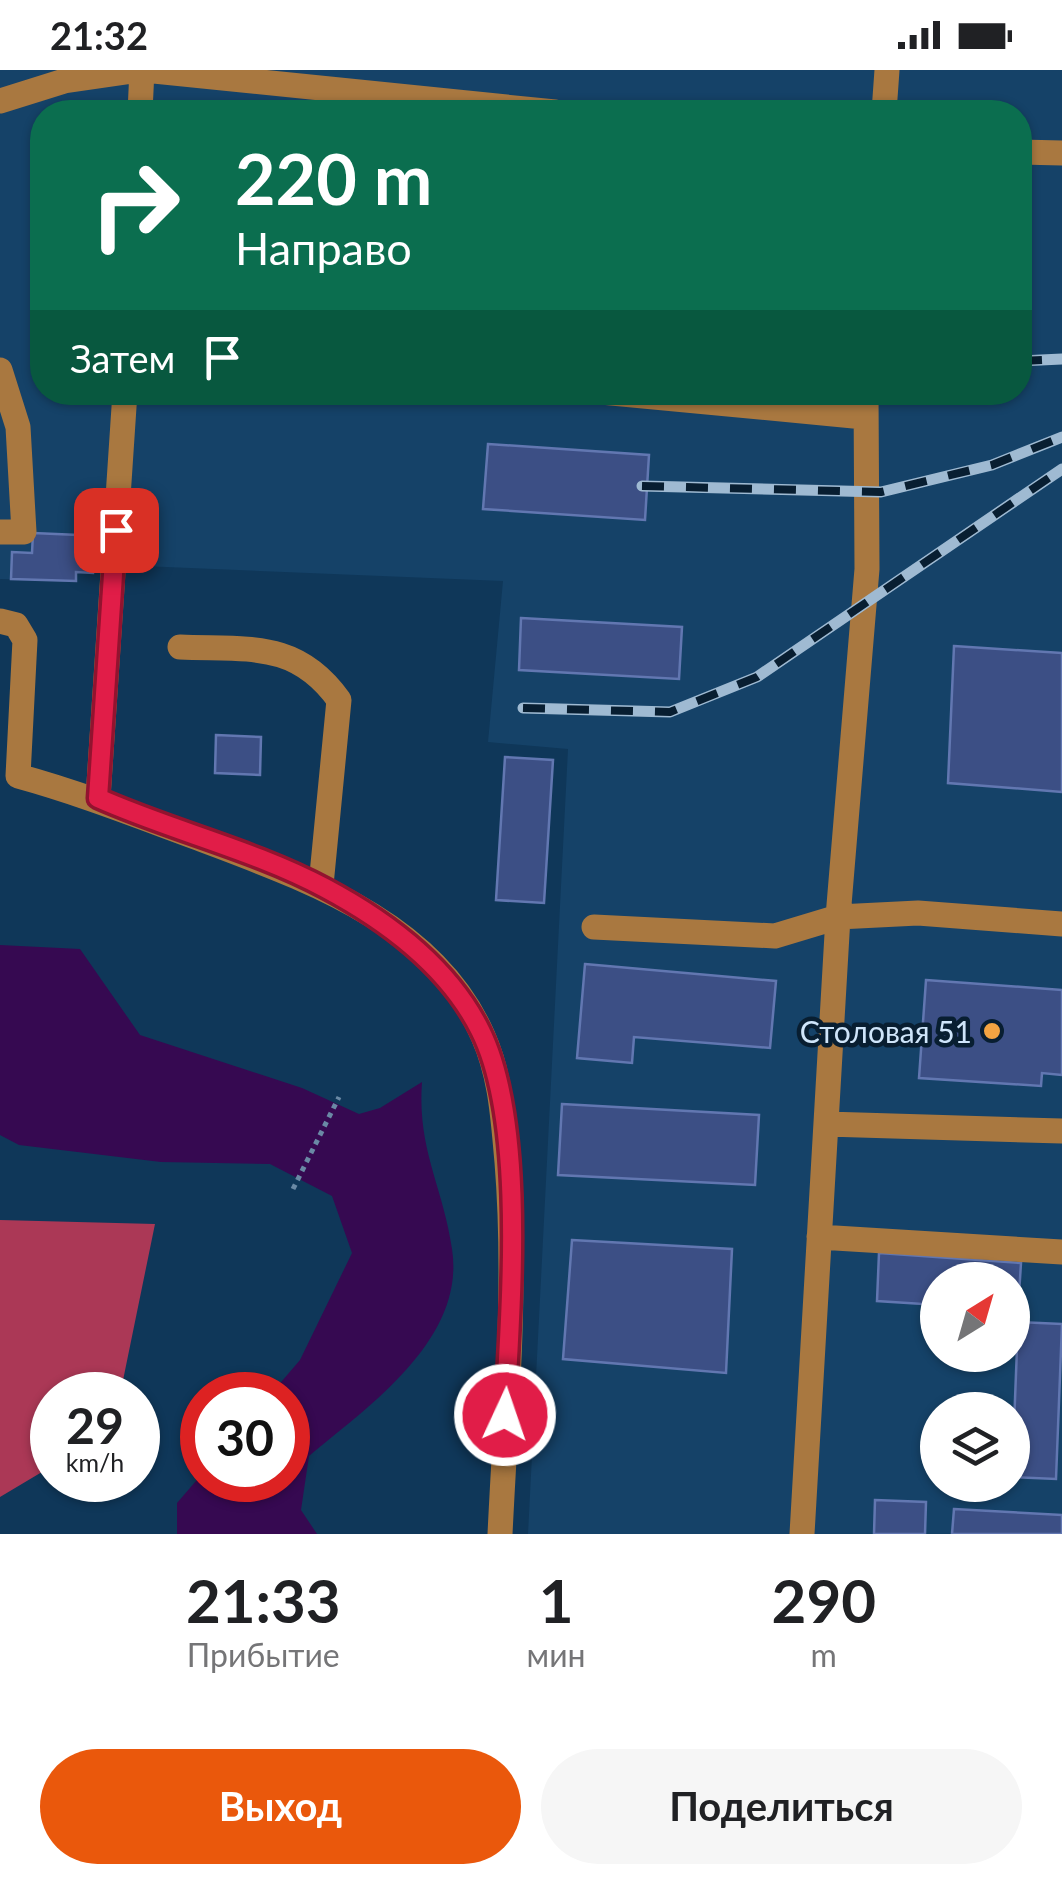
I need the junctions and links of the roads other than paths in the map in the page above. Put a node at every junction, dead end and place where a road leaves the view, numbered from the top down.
1 (142, 70) edge
2 (887, 70) edge
3 (141, 100) edge
4 (437, 100) edge
5 (885, 100) edge
6 (0, 101) edge
7 (1032, 152) edge
8 (1062, 153) edge
9 (0, 370) edge
10 (124, 405) edge
11 (865, 405) edge
12 (0, 532) edge
13 (0, 621) edge
14 (180, 647) dead end
15 (98, 798) junction
16 (321, 886) junction
17 (838, 916) junction
18 (1062, 924) edge
19 (594, 927) dead end
20 (826, 1124) junction
21 (1062, 1130) edge
22 (820, 1237) junction
23 (1062, 1252) edge
24 (500, 1534) edge
25 (802, 1534) edge

1 - 3 street
1 - 4 street
1 - 6 street
2 - 5 street
7 - 8 street
9 - 12 street
10 - 15 street
11 - 17 street
13 - 15 street
14 - 16 street
15 - 16 street
16 - 24 street
17 - 18 street
17 - 19 street
17 - 20 street
20 - 21 street
20 - 22 street
22 - 23 street
22 - 25 street

